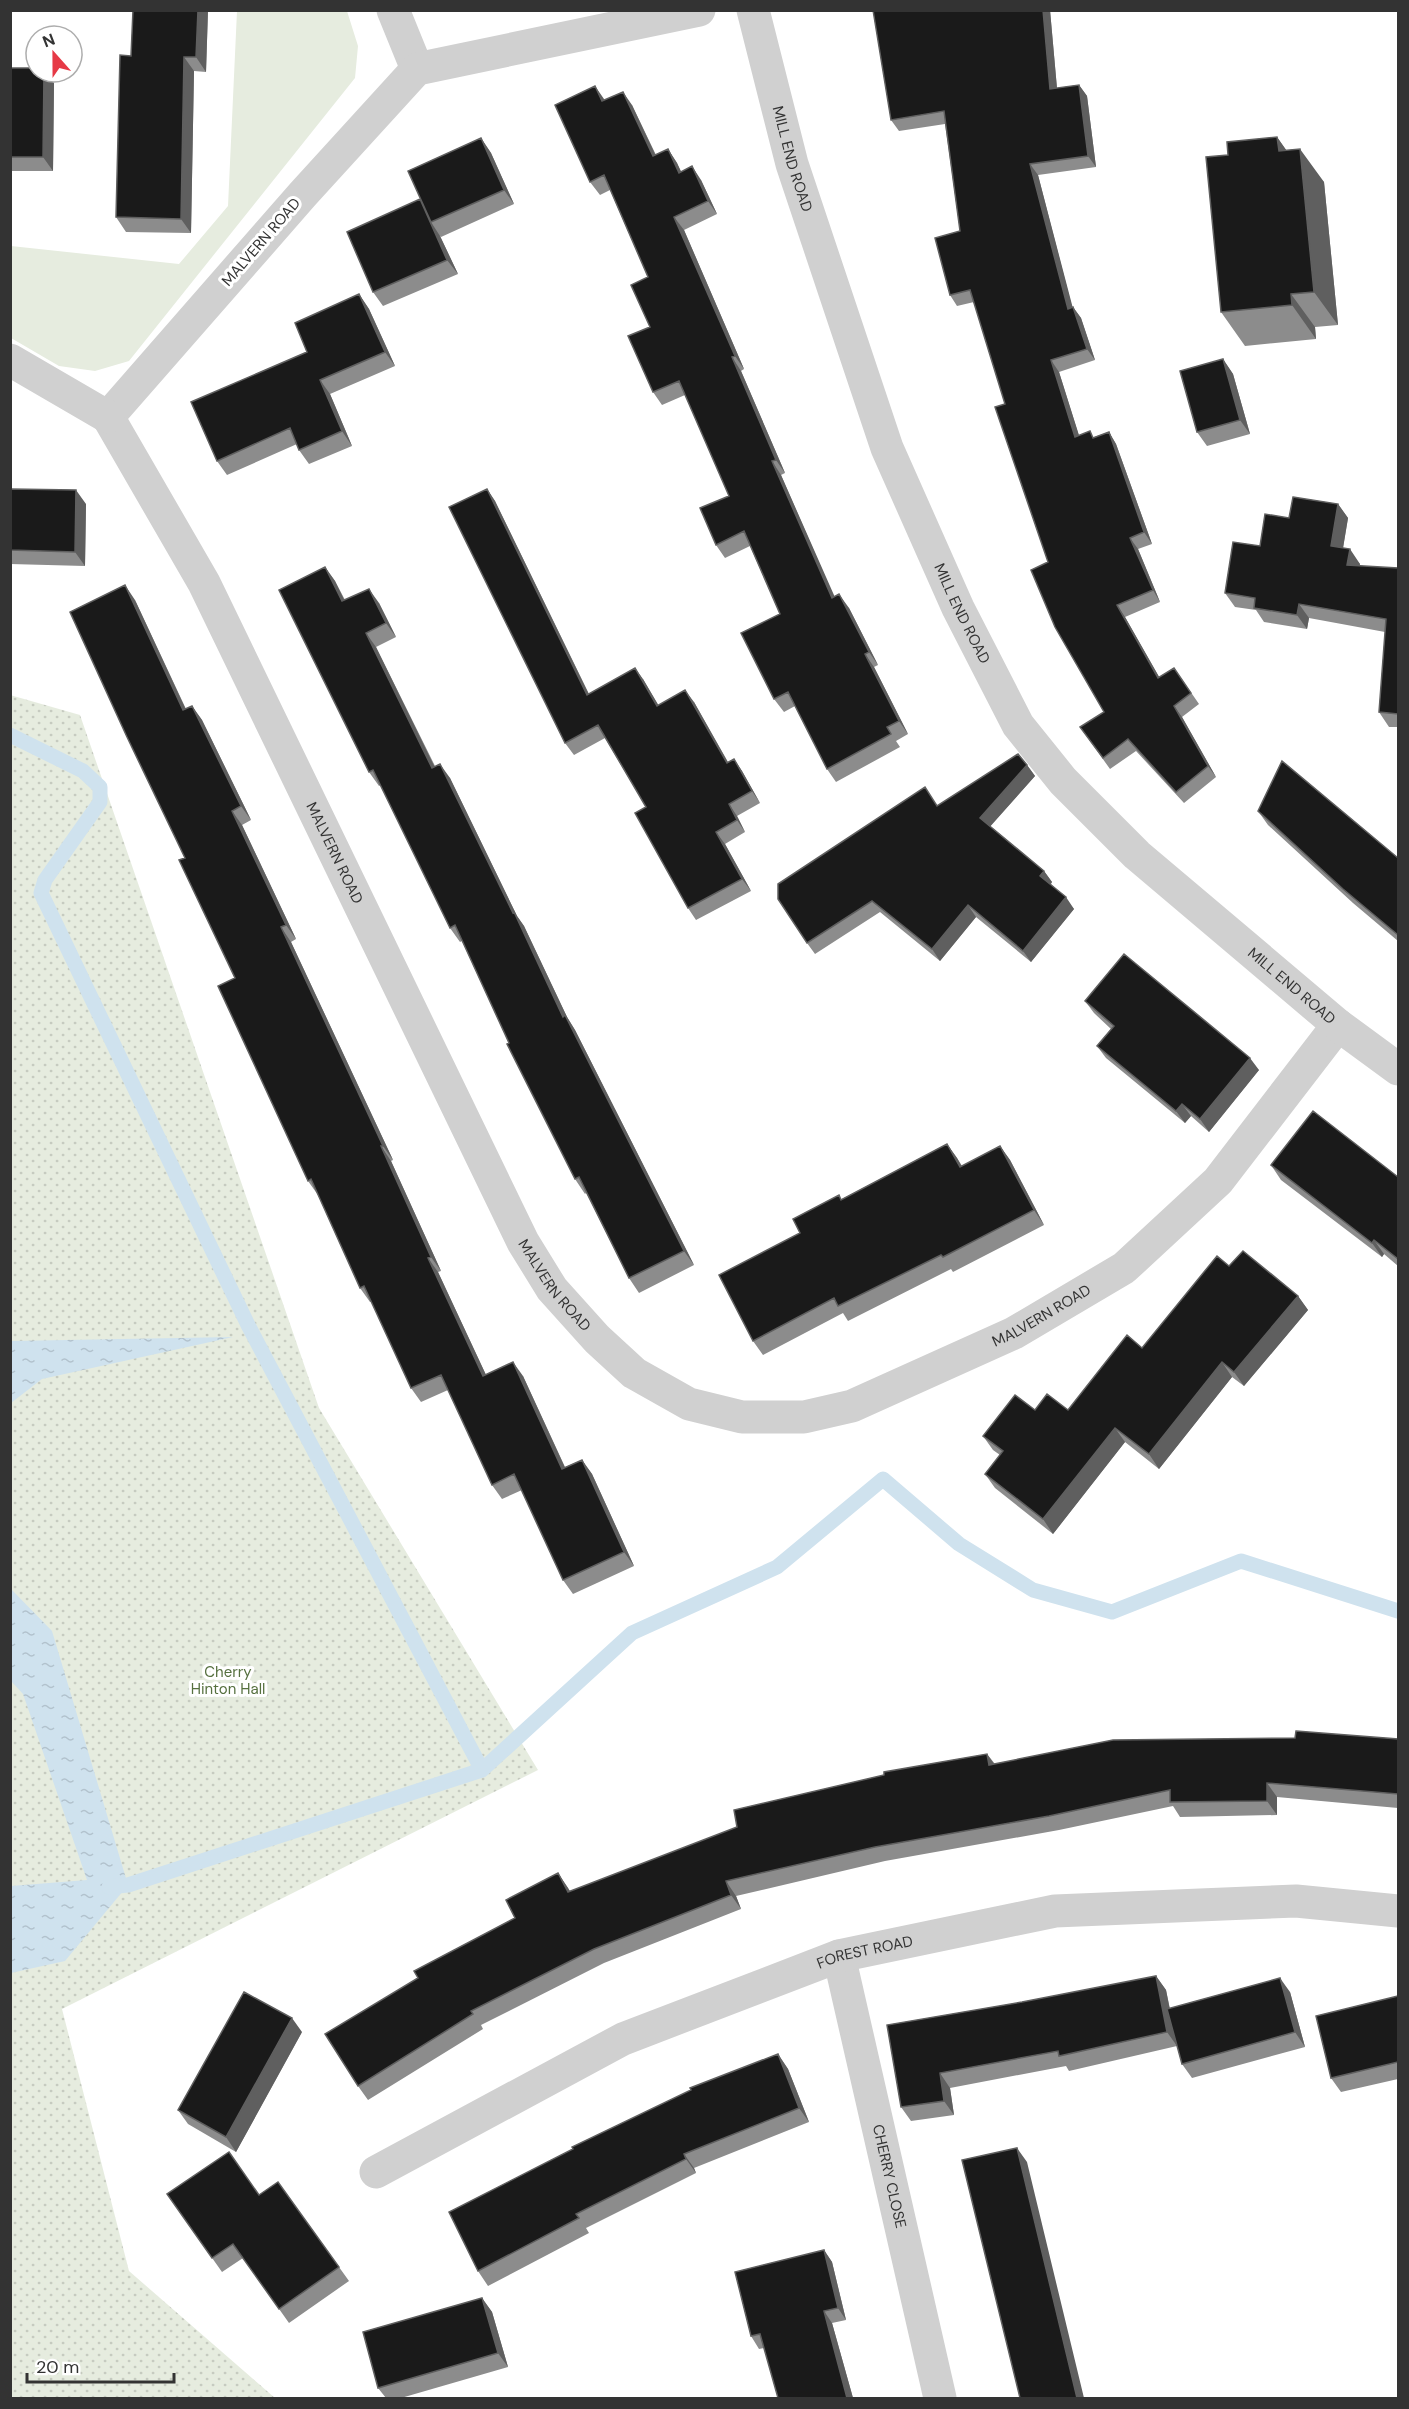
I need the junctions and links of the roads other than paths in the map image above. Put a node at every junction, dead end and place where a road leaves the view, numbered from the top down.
1 (393, 10) edge
2 (699, 10) edge
3 (753, 10) edge
4 (417, 69) junction
5 (10, 360) edge
6 (108, 417) junction
7 (1338, 1025) junction
8 (1398, 1069) edge
9 (1398, 1911) edge
10 (839, 1956) junction
11 (376, 2172) dead end
12 (940, 2398) edge

1 - 4 street
2 - 4 street
3 - 7 street, MILL END ROAD
4 - 6 street, MALVERN ROAD
5 - 6 street
6 - 7 street, MALVERN ROAD
7 - 8 street, MILL END ROAD
9 - 10 street, FOREST ROAD
10 - 11 street, FOREST ROAD
10 - 12 street, CHERRY CLOSE

